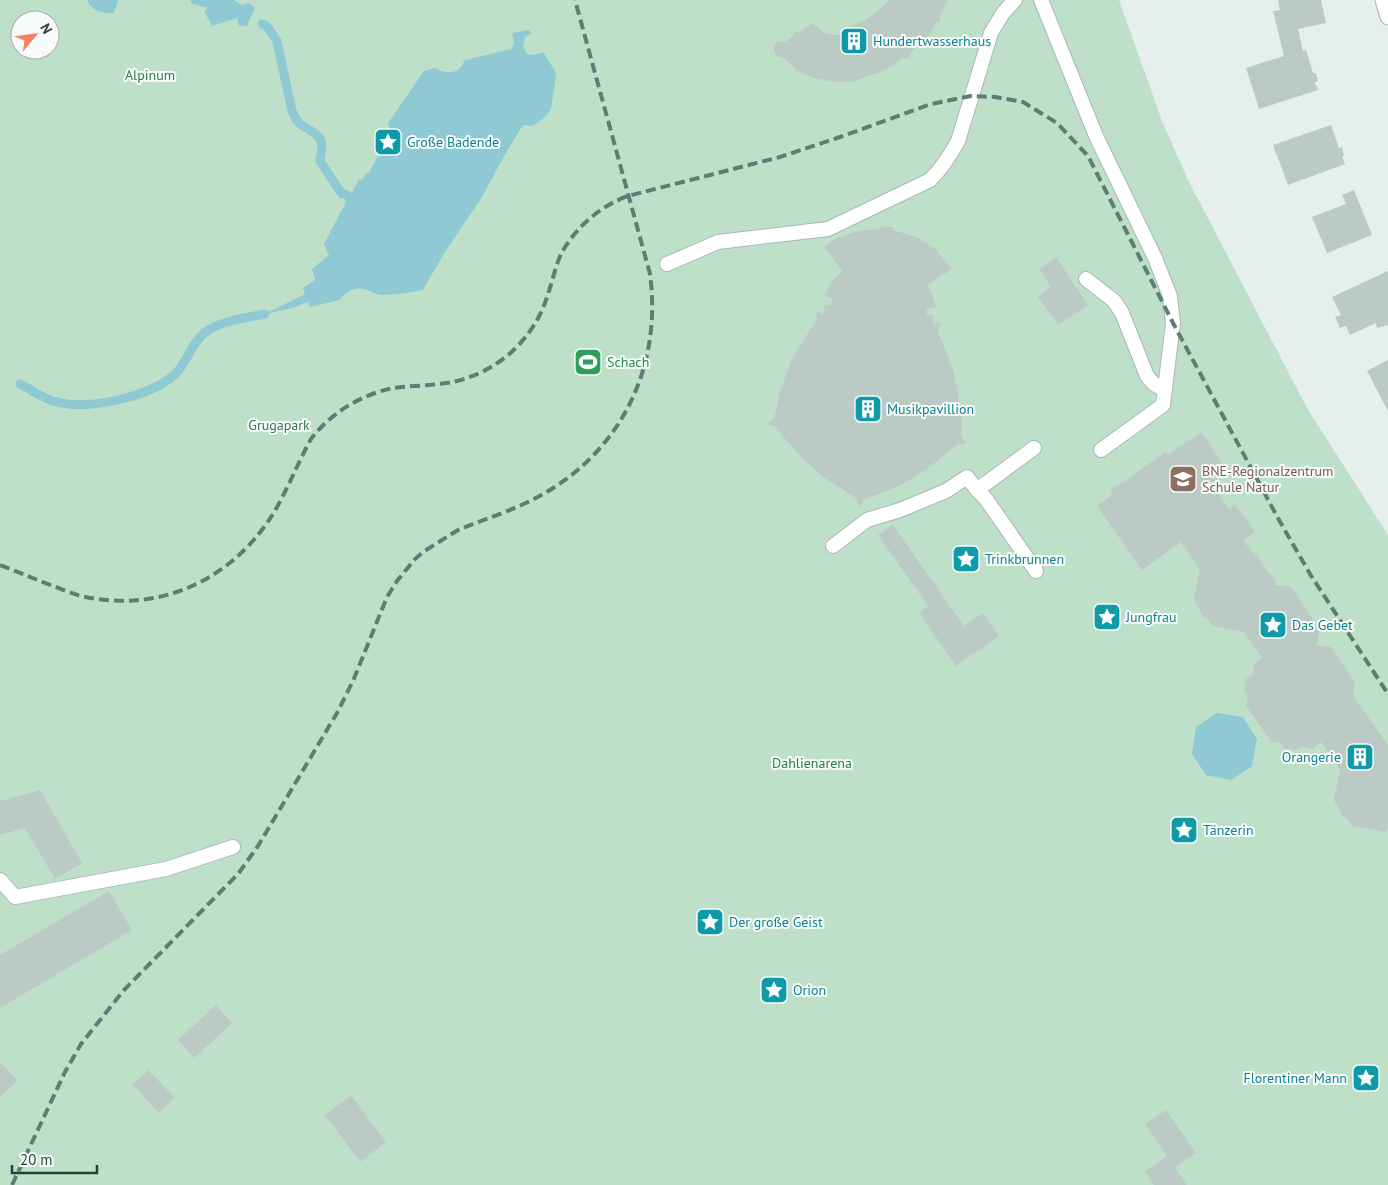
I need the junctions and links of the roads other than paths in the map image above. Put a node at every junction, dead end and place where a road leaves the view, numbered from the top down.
1 (1015, 0) edge
2 (1041, 0) edge
3 (1383, 0) edge
4 (1388, 17) edge
5 (667, 264) dead end
6 (1086, 279) dead end
7 (1165, 390) junction
8 (1034, 448) dead end
9 (1101, 450) dead end
10 (976, 490) junction
11 (833, 546) dead end
12 (1036, 571) dead end
13 (233, 847) dead end
14 (0, 880) edge

1 - 5 lane
2 - 7 lane
3 - 4 street
6 - 7 lane
7 - 9 lane
8 - 10 lane
10 - 11 lane
10 - 12 lane
13 - 14 lane

